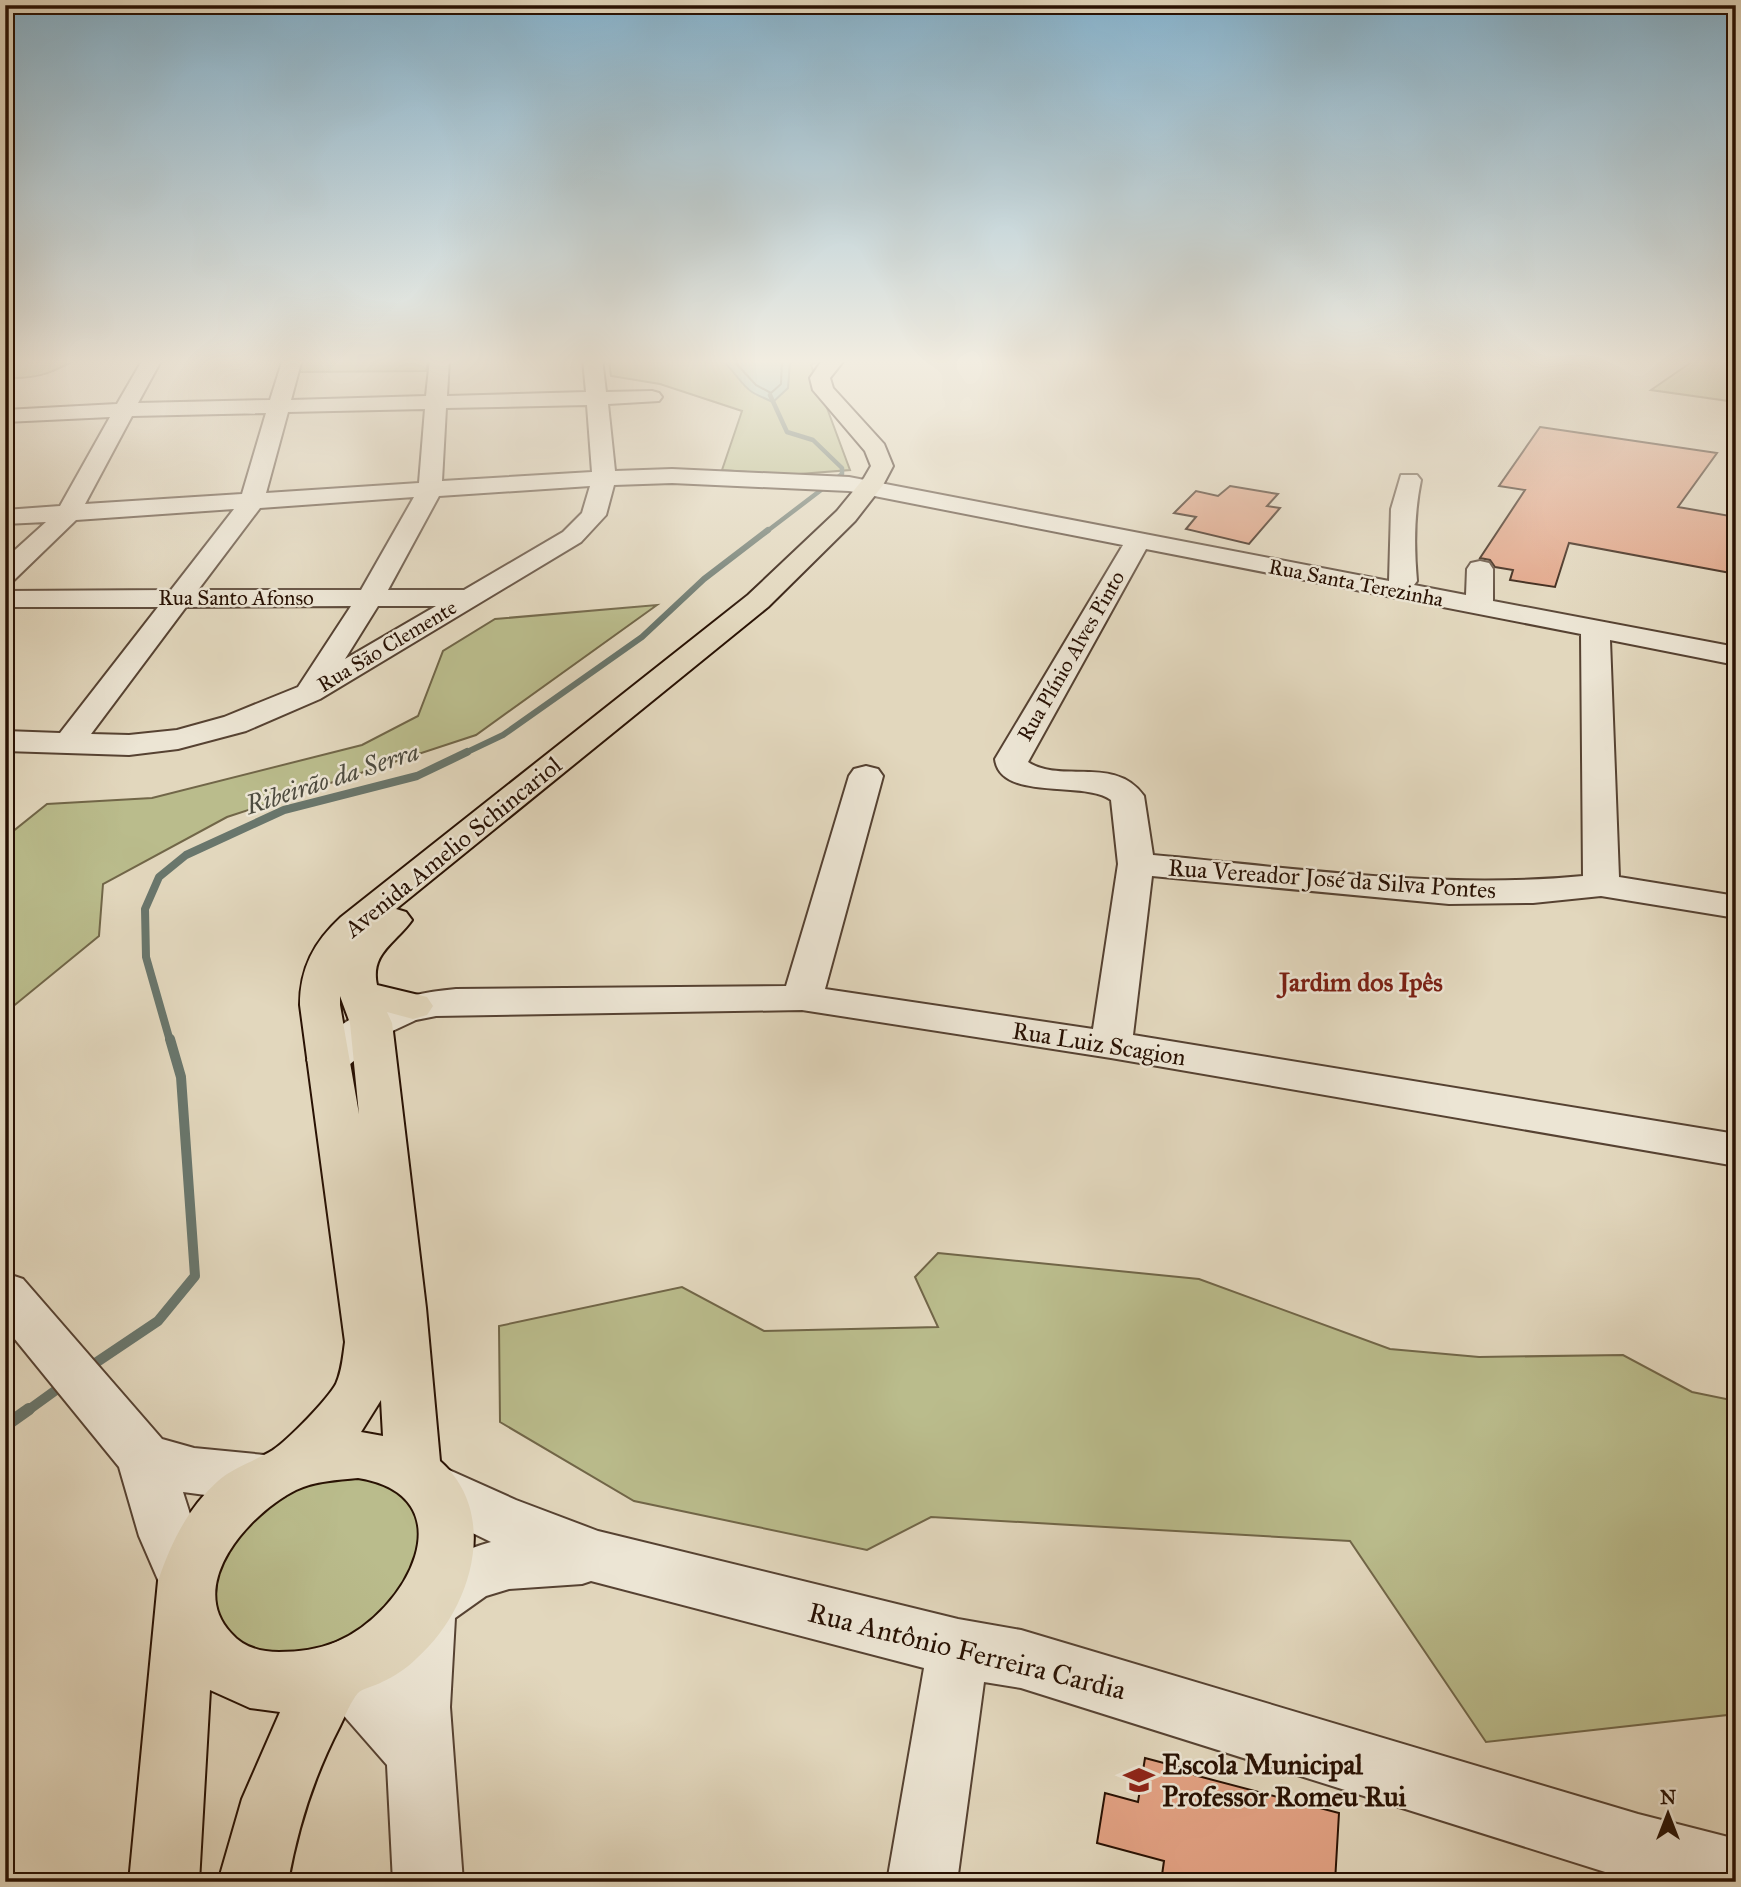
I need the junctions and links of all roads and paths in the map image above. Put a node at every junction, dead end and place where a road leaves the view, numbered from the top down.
1 (105, 447) edge
2 (267, 447) edge
3 (433, 447) edge
4 (601, 447) edge
5 (874, 447) edge
6 (890, 447) edge
7 (604, 478) junction
8 (1409, 480) dead end
9 (863, 486) junction
10 (430, 490) junction
11 (252, 502) junction
12 (68, 514) junction
13 (5, 517) edge
14 (1138, 540) junction
15 (1480, 569) dead end
16 (5, 574) edge
17 (1395, 590) junction
18 (176, 598) junction
19 (370, 598) junction
20 (468, 598) junction
21 (5, 599) edge
22 (1479, 607) junction
23 (1595, 630) junction
24 (1736, 656) edge
25 (309, 693) junction
26 (5, 741) edge
27 (66, 745) junction
28 (866, 776) dead end
29 (1136, 864) junction
30 (1601, 885) junction
31 (1736, 907) edge
32 (803, 998) junction
33 (456, 1001) junction
34 (368, 1025) junction
35 (1111, 1045) junction
36 (328, 1060) junction
37 (1736, 1150) edge
38 (5, 1292) edge
39 (140, 1451) junction
40 (279, 1472) junction
41 (421, 1479) junction
42 (598, 1557) junction
43 (186, 1594) junction
44 (427, 1603) junction
45 (958, 1648) junction
46 (340, 1671) junction
47 (420, 1753) junction
48 (1736, 1874) edge
49 (164, 1882) edge
50 (253, 1882) edge
51 (428, 1882) edge
52 (922, 1882) edge

1 - 12 street
2 - 11 street
3 - 10 street
4 - 7 street, Rua São Clemente
5 - 9 main road
6 - 9 main road
7 - 9 street, Rua Santa Terezinha
7 - 10 street, Rua Santa Terezinha
7 - 20 street, Rua São Clemente
8 - 17 street
9 - 14 street, Rua Santa Terezinha
9 - 34 main road, Avenida Amelio Schincariol
9 - 36 main road, Avenida Amelio Schincariol
10 - 11 street, Rua Santa Terezinha
10 - 19 street
11 - 12 street, Rua Santa Terezinha
11 - 18 street
12 - 13 street, Rua Santa Terezinha
12 - 16 street
14 - 17 street, Rua Santa Terezinha
14 - 29 street, Rua Plínio Alves Pinto
15 - 22 street
17 - 22 street, Rua Santa Terezinha
18 - 19 street, Rua Santo Afonso
18 - 21 street, Rua Santo Afonso
18 - 27 street
19 - 20 street, Rua Santo Afonso
19 - 25 street
20 - 25 street, Rua São Clemente
22 - 23 street, Rua Santa Terezinha
23 - 24 street, Rua Santa Terezinha
23 - 30 street
25 - 27 street, Rua São Clemente
26 - 27 street, Rua São Clemente
28 - 32 street
29 - 30 street, Rua Vereador José da Silva Pontes
29 - 35 street
30 - 31 street, Rua Vereador José da Silva Pontes
32 - 33 street, Rua Luiz Scagion
32 - 35 street, Rua Luiz Scagion
33 - 34 street, Rua Luiz Scagion
33 - 34 street
34 - 36 street
34 - 41 main road, Avenida Amelio Schincariol
35 - 37 street, Rua Luiz Scagion
36 - 40 main road, Avenida Amelio Schincariol
38 - 39 street
39 - 40 street
39 - 43 street
40 - 41 main road, Avenida Amelio Schincariol
40 - 43 main road, Avenida Amelio Schincariol
41 - 42 street, Rua Antônio Ferreira Cardia
41 - 44 main road, Avenida Amelio Schincariol
42 - 44 street, Rua Antônio Ferreira Cardia
42 - 45 street, Rua Antônio Ferreira Cardia
43 - 46 main road, Avenida Amelio Schincariol
43 - 49 main road, Avenida Amelio Schincariol
44 - 46 main road, Avenida Amelio Schincariol
44 - 47 street
45 - 48 street, Rua Antônio Ferreira Cardia
45 - 52 street
46 - 47 street
46 - 50 main road
47 - 51 street

